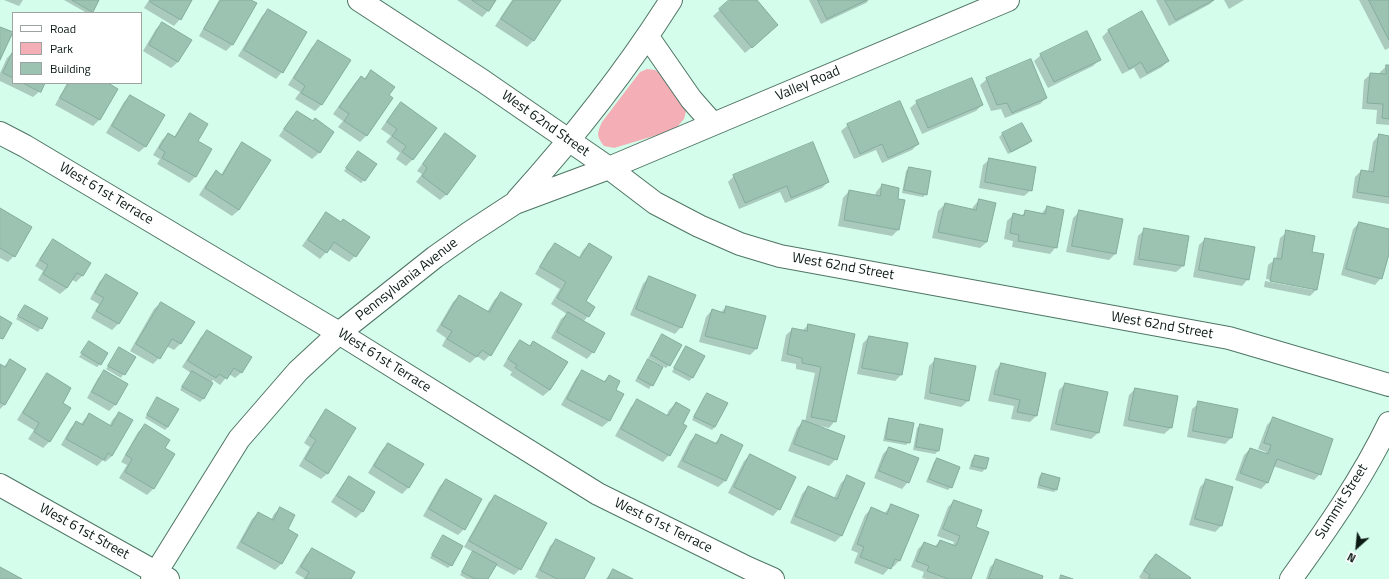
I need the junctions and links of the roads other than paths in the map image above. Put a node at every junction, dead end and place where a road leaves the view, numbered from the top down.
1 (359, 0) edge
2 (671, 0) edge
3 (1008, 0) edge
4 (648, 37) junction
5 (713, 124) junction
6 (0, 133) edge
7 (568, 141) junction
8 (608, 168) junction
9 (515, 203) junction
10 (339, 333) junction
11 (1389, 385) edge
12 (1389, 423) edge
13 (0, 485) edge
14 (158, 577) edge
15 (773, 579) edge
16 (1292, 579) edge

1 - 7 street, West 62nd Street
2 - 4 street, Pennsylvania Avenue
3 - 5 street, Valley Road
4 - 5 street
4 - 7 street, Pennsylvania Avenue
5 - 8 street, Valley Road
6 - 10 street, West 61st Terrace
7 - 8 street, West 62nd Street
7 - 9 street, Pennsylvania Avenue
8 - 9 street, Pennsylvania Avenue
8 - 11 street, West 62nd Street
9 - 10 street, Pennsylvania Avenue
10 - 14 street, Pennsylvania Avenue
10 - 15 street, West 61st Terrace
12 - 16 street, Summit Street
13 - 14 street, West 61st Street

